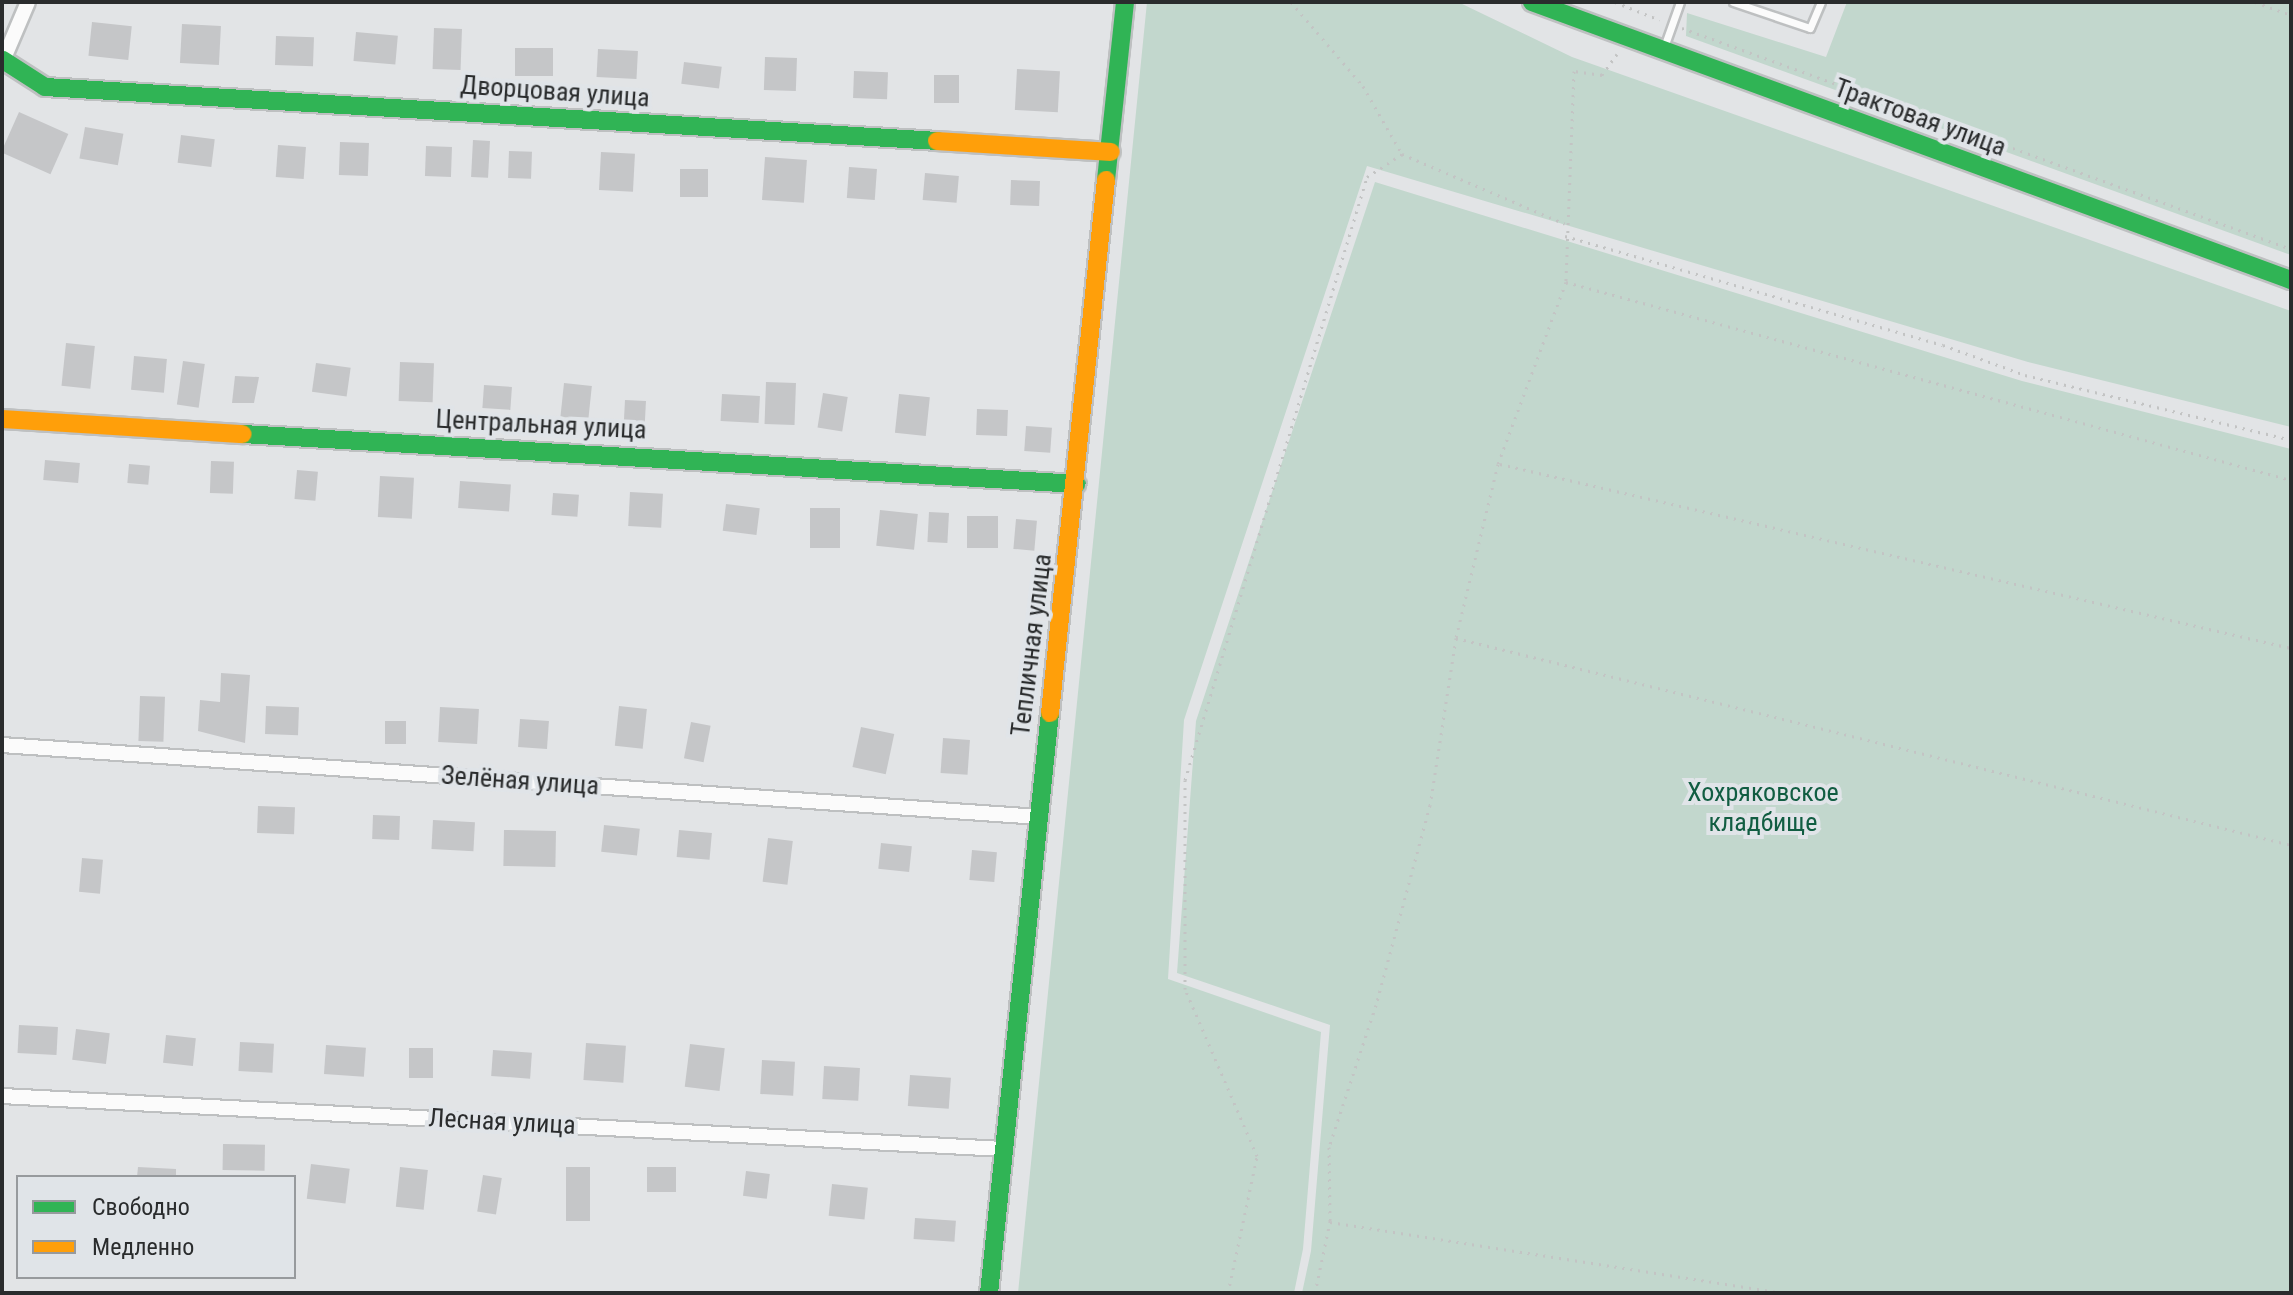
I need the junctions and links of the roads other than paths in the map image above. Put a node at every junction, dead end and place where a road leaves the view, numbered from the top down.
1 (28, 2) edge
2 (1125, 2) edge
3 (1532, 2) edge
4 (1680, 2) edge
5 (1733, 2) edge
6 (1821, 2) edge
7 (1662, 52) junction
8 (3, 62) edge
9 (1111, 152) junction
10 (2291, 280) edge
11 (2, 419) edge
12 (1077, 484) junction
13 (2, 745) edge
14 (1039, 817) junction
15 (2, 1096) edge
16 (1002, 1149) junction
17 (989, 1293) edge

1 - 8 street
2 - 9 street, Тепличная улица
3 - 7 street, Трактовая улица
4 - 7 lane
5 - 6 lane
7 - 10 street, Трактовая улица
8 - 9 street, Дворцовая улица
9 - 12 street, Тепличная улица
11 - 12 street, Центральная улица
12 - 14 street, Тепличная улица
13 - 14 street, Зелёная улица
14 - 16 street, Тепличная улица
15 - 16 street, Лесная улица
16 - 17 street, Тепличная улица

